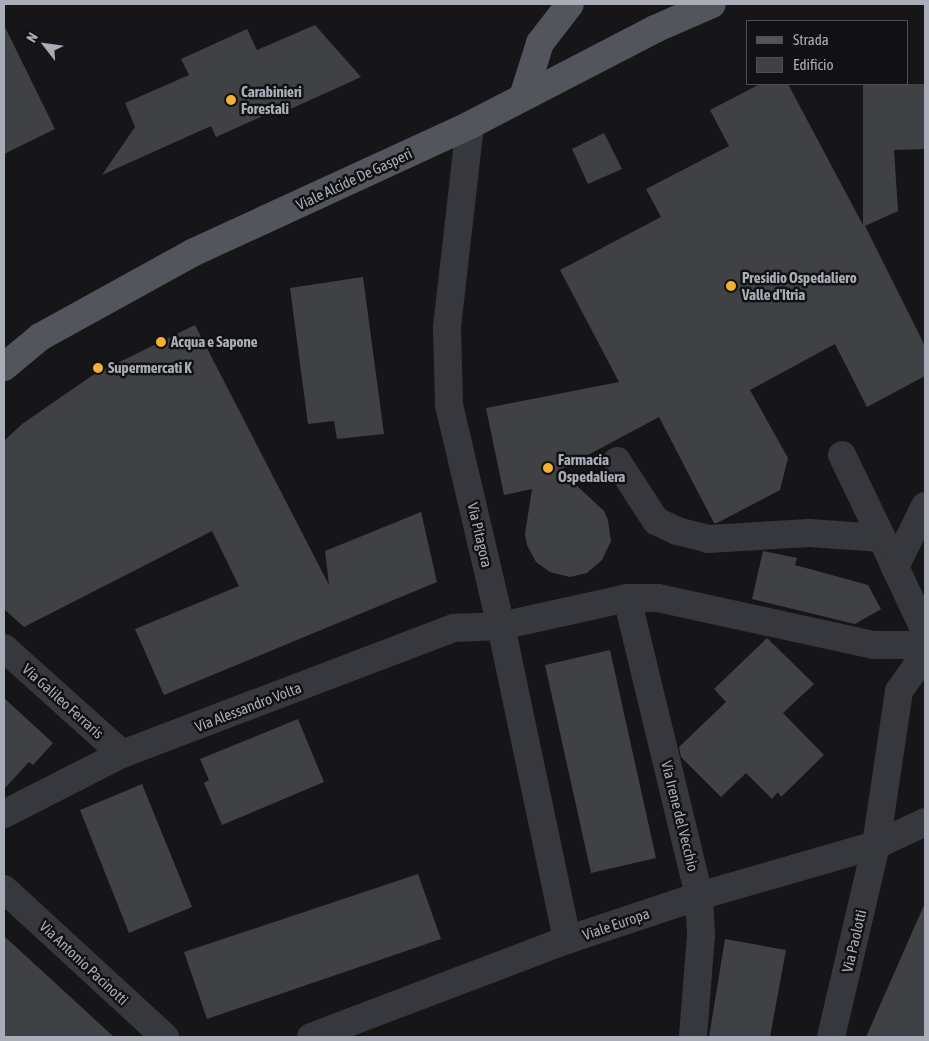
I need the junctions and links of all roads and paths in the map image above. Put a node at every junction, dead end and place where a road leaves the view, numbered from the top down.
1 (570, 4) edge
2 (712, 4) edge
3 (657, 17) edge
4 (523, 97) junction
5 (470, 125) junction
6 (4, 367) edge
7 (842, 456) dead end
8 (617, 461) dead end
9 (925, 506) edge
10 (882, 538) junction
11 (895, 567) junction
12 (627, 598) junction
13 (501, 626) junction
14 (925, 631) edge
15 (925, 645) edge
16 (4, 648) edge
17 (925, 654) edge
18 (122, 754) junction
19 (4, 814) edge
20 (925, 822) edge
21 (876, 845) junction
22 (4, 889) edge
23 (699, 896) junction
24 (567, 940) junction
25 (165, 1037) edge
26 (311, 1037) edge
27 (693, 1037) edge
28 (831, 1037) edge

1 - 4 main road
2 - 3 main road, Viale Alcide De Gasperi
3 - 4 main road, Viale Alcide De Gasperi
4 - 5 main road, Viale Alcide De Gasperi
5 - 6 main road, Viale Alcide De Gasperi
5 - 13 street, Via Pitagora
7 - 10 street
8 - 10 street
9 - 11 street
10 - 11 street
11 - 14 street
12 - 13 street
12 - 15 street
12 - 23 street, Via Irene del Vecchio
13 - 18 street, Via Alessandro Volta
13 - 24 street, Via Pitagora
16 - 18 street, Via Galileo Ferraris
17 - 21 street
18 - 19 street, Via Alessandro Volta
20 - 21 street, Viale Europa
21 - 23 street, Viale Europa
21 - 28 street, Via Paolotti
22 - 25 street, Via Antonio Pacinotti
23 - 24 street, Viale Europa
23 - 27 street, Via Irene del Vecchio
24 - 26 street, Viale Europa

